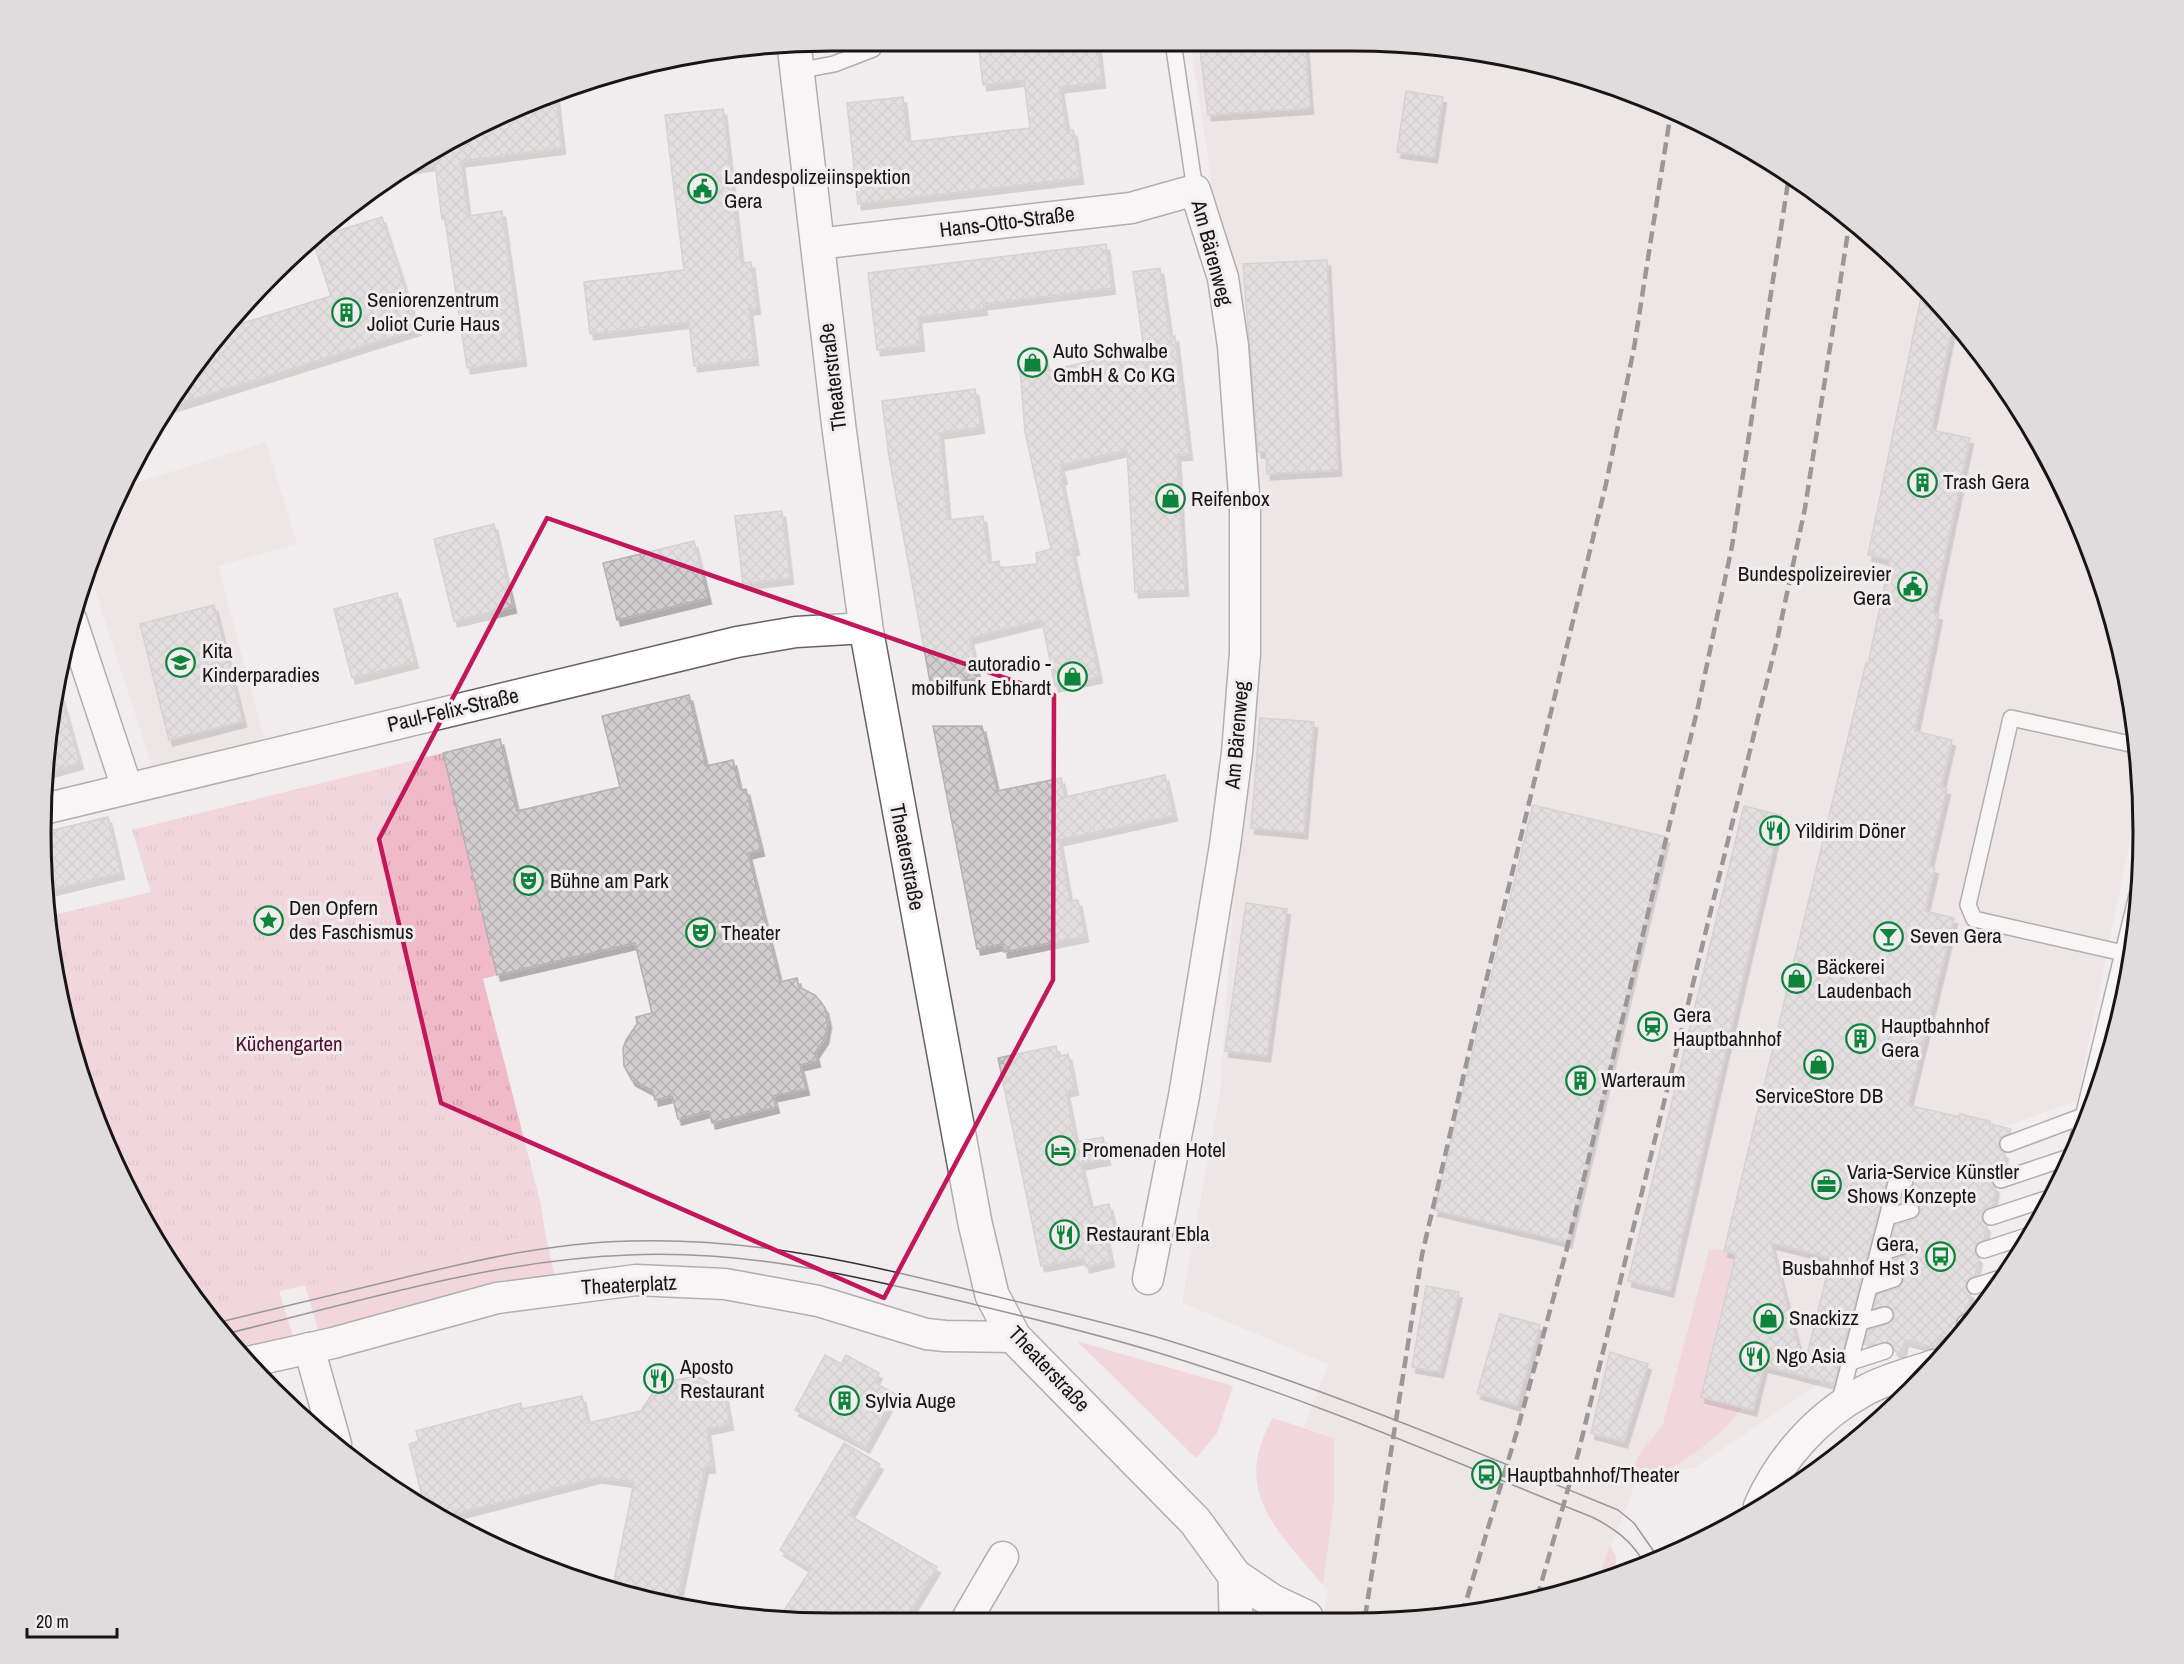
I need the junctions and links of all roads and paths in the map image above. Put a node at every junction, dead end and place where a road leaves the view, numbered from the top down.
1 (868, 51) edge
2 (1174, 51) edge
3 (796, 58) edge
4 (1195, 190) junction
5 (817, 244) junction
6 (866, 628) junction
7 (77, 636) edge
8 (2127, 743) edge
9 (128, 788) junction
10 (52, 807) edge
11 (2123, 953) edge
12 (2121, 964) edge
13 (2090, 1089) edge
14 (2079, 1117) edge
15 (2008, 1144) dead end
16 (2060, 1160) edge
17 (2001, 1179) dead end
18 (1905, 1180) dead end
19 (2039, 1201) edge
20 (1911, 1210) dead end
21 (1888, 1217) junction
22 (1991, 1217) dead end
23 (2018, 1239) edge
24 (1902, 1246) dead end
25 (1984, 1250) dead end
26 (1879, 1254) junction
27 (1148, 1279) dead end
28 (1894, 1280) dead end
29 (1990, 1281) edge
30 (1975, 1286) dead end
31 (1870, 1287) junction
32 (1885, 1315) dead end
33 (1861, 1322) junction
34 (1014, 1337) junction
35 (321, 1345) junction
36 (1885, 1350) dead end
37 (257, 1360) edge
38 (1851, 1362) junction
39 (1916, 1372) edge
40 (1839, 1407) junction
41 (334, 1433) edge
42 (1766, 1493) edge
43 (1003, 1557) dead end
44 (1235, 1576) junction
45 (1274, 1609) edge
46 (970, 1613) edge
47 (1236, 1613) edge
48 (1290, 1613) edge

1 - 3 lane
2 - 4 lane
3 - 5 main road, Theaterstraße
4 - 5 street, Hans-Otto-Straße
4 - 27 street, Am Bärenweg
5 - 6 main road, Theaterstraße
6 - 9 street, Paul-Felix-Straße
6 - 34 main road, Theaterstraße
7 - 9 street
8 - 11 lane
9 - 10 street, Paul-Felix-Straße
12 - 13 lane
14 - 15 lane
16 - 17 lane
18 - 21 lane
19 - 22 lane
20 - 21 lane
21 - 26 lane
23 - 25 lane
24 - 26 lane
26 - 31 lane
28 - 31 lane
29 - 30 lane
31 - 33 lane
32 - 33 lane
33 - 38 lane
34 - 35 street, Theaterplatz
34 - 44 main road, Theaterstraße
35 - 37 street, Theaterplatz
35 - 41 street
36 - 38 lane
38 - 40 lane
39 - 40 street
40 - 42 street
43 - 46 street
44 - 45 main road
44 - 47 main road
45 - 48 main road

